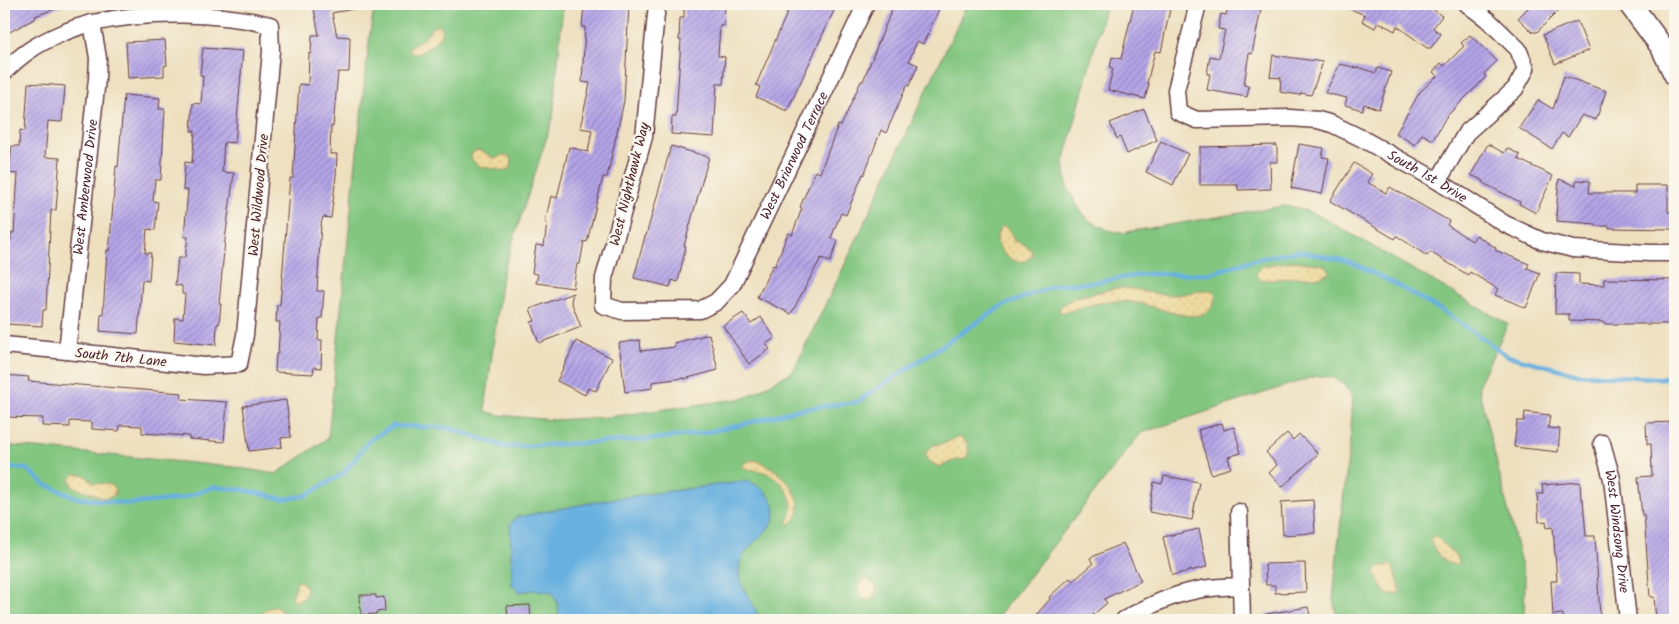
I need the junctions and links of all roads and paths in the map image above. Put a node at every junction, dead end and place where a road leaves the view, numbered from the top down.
1 (657, 4) edge
2 (866, 4) edge
3 (1198, 4) edge
4 (1467, 4) edge
5 (1630, 4) edge
6 (92, 23) junction
7 (4, 72) edge
8 (1675, 74) edge
9 (1438, 181) junction
10 (1675, 253) edge
11 (716, 302) joint
12 (4, 345) edge
13 (67, 351) junction
14 (239, 364) joint
15 (1602, 444) dead end
16 (1239, 512) dead end
17 (1240, 586) junction
18 (1124, 620) edge
19 (1242, 620) edge
20 (1628, 620) edge

1 - 11 street, West Nighthawk Way
2 - 11 street, West Briarwood Terrace
3 - 9 street, South 1st Drive
4 - 9 street
5 - 8 street
6 - 7 street
6 - 13 street, West Amberwood Drive
6 - 14 street, West Wildwood Drive
9 - 10 street, South 1st Drive
12 - 13 street, South 7th Lane
13 - 14 street, South 7th Lane
15 - 20 street, West Windsong Drive
16 - 17 street
17 - 18 street
17 - 19 street

